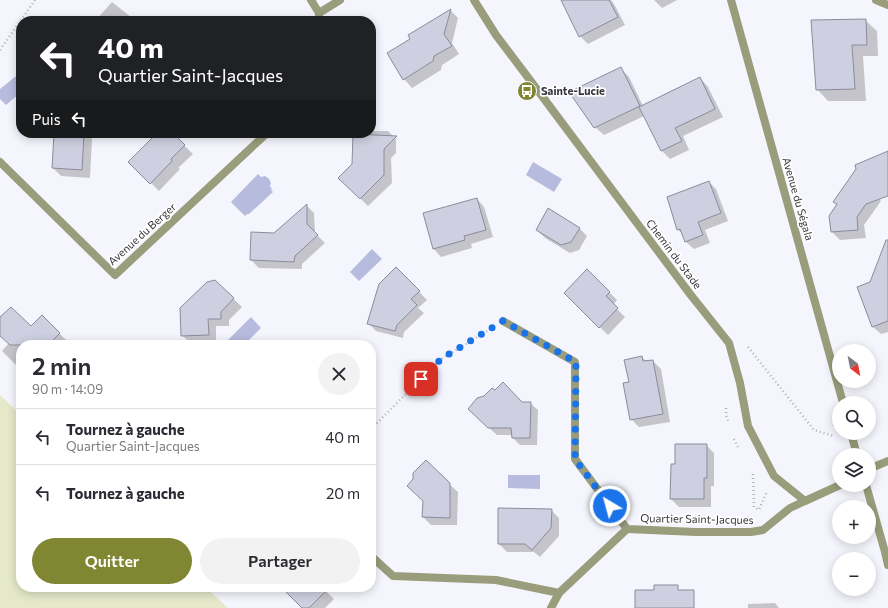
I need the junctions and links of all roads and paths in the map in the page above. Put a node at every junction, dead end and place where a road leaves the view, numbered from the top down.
1 (35, 0) edge
2 (311, 0) edge
3 (340, 0) edge
4 (474, 0) edge
5 (731, 0) edge
6 (876, 0) edge
7 (888, 5) edge
8 (24, 16) edge
9 (319, 16) edge
10 (320, 16) edge
11 (16, 27) edge
12 (0, 50) edge
13 (262, 138) edge
14 (0, 162) edge
15 (503, 321) joint
16 (729, 343) junction
17 (841, 396) edge
18 (726, 407) dead end
19 (728, 422) dead end
20 (376, 424) edge
21 (733, 435) dead end
22 (832, 435) edge
23 (742, 455) dead end
24 (888, 461) edge
25 (876, 466) edge
26 (750, 468) dead end
27 (774, 476) junction
28 (832, 489) edge
29 (868, 492) edge
30 (805, 501) junction
31 (627, 529) junction
32 (376, 561) edge
33 (888, 565) edge
34 (559, 593) junction
35 (551, 608) edge

1 - 8 path
2 - 9 street
3 - 10 street
4 - 16 street, Chemin du Stade
5 - 17 street, Avenue du Ségala
6 - 7 street
11 - 12 path
13 - 14 street, Avenue du Berger
15 - 20 path
15 - 31 street, Quartier Saint-Jacques
16 - 22 path
16 - 27 street, Chemin du Stade
18 - 19 path
21 - 23 path
24 - 25 street
26 - 27 path
27 - 30 street, Chemin du Stade
28 - 30 street
29 - 33 street
30 - 31 street, Quartier Saint-Jacques
31 - 34 street, Quartier Saint-Jacques
32 - 34 street
34 - 35 street, Quartier Saint-Jacques

